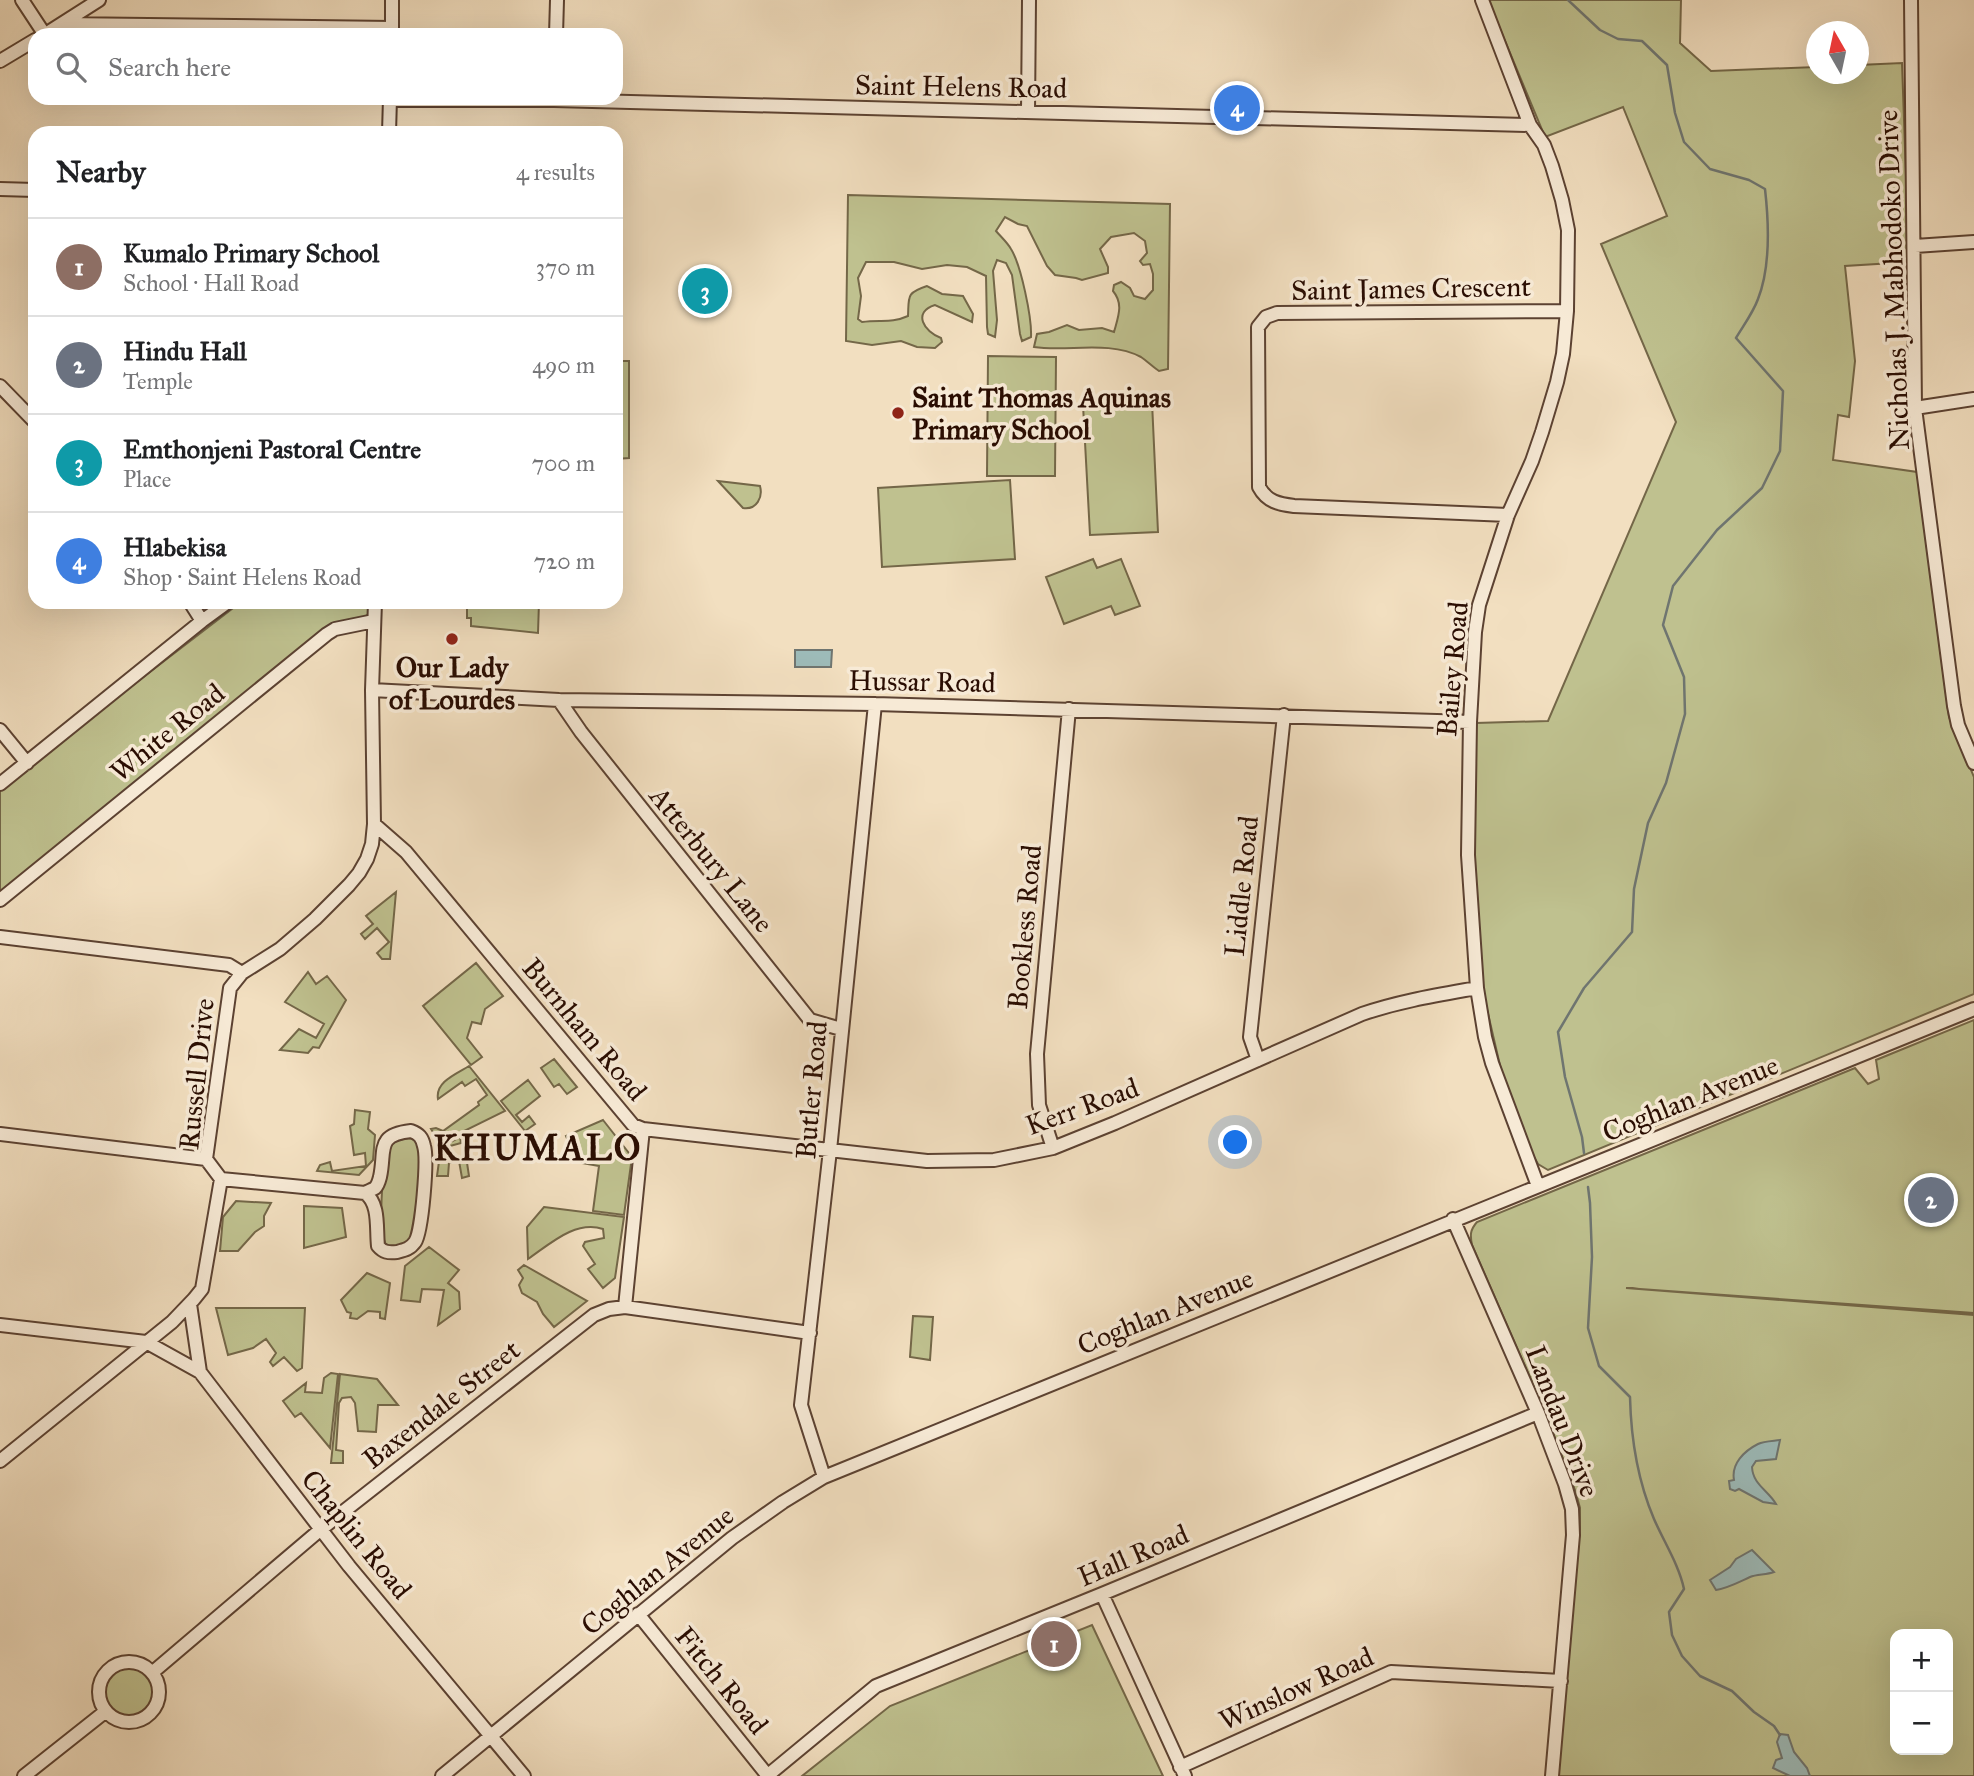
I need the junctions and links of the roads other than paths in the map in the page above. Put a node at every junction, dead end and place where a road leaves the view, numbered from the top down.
1 (22, 0) edge
2 (99, 0) edge
3 (392, 0) edge
4 (557, 0) edge
5 (1030, 0) edge
6 (1482, 0) edge
7 (1911, 0) edge
8 (62, 24) junction
9 (40, 28) edge
10 (55, 28) edge
11 (227, 28) edge
12 (392, 28) edge
13 (556, 28) edge
14 (28, 44) edge
15 (0, 61) edge
16 (623, 101) edge
17 (390, 105) edge
18 (1028, 112) junction
19 (1530, 125) junction
20 (389, 126) edge
21 (0, 189) edge
22 (28, 190) edge
23 (1974, 242) edge
24 (1915, 246) junction
25 (1567, 311) junction
26 (0, 386) edge
27 (1974, 399) edge
28 (1915, 408) junction
29 (28, 415) edge
30 (1508, 515) junction
31 (195, 609) edge
32 (218, 609) edge
33 (374, 609) edge
34 (202, 621) junction
35 (374, 621) junction
36 (372, 690) junction
37 (559, 699) junction
38 (875, 704) junction
39 (1069, 709) junction
40 (1284, 715) junction
41 (1470, 722) junction
42 (0, 730) edge
43 (27, 763) junction
44 (1974, 763) edge
45 (0, 784) edge
46 (374, 824) junction
47 (0, 900) edge
48 (0, 937) edge
49 (242, 973) junction
50 (1477, 988) junction
51 (1974, 1009) edge
52 (841, 1029) junction
53 (1258, 1059) junction
54 (643, 1129) junction
55 (0, 1134) edge
56 (1053, 1149) junction
57 (830, 1150) junction
58 (206, 1159) junction
59 (221, 1179) junction
60 (1538, 1186) junction
61 (365, 1193) junction
62 (1453, 1219) junction
63 (192, 1302) junction
64 (625, 1307) junction
65 (0, 1325) edge
66 (810, 1333) junction
67 (146, 1342) junction
68 (200, 1372) junction
69 (1538, 1413) junction
70 (0, 1461) edge
71 (824, 1477) junction
72 (320, 1530) junction
73 (1102, 1594) junction
74 (638, 1614) junction
75 (153, 1672) junction
76 (1561, 1681) junction
77 (106, 1711) junction
78 (491, 1736) junction
79 (1182, 1772) edge
80 (24, 1776) edge
81 (442, 1776) edge
82 (524, 1776) edge
83 (768, 1776) edge
84 (1552, 1776) edge

1 - 9 street
2 - 8 street
3 - 12 street
4 - 13 street
5 - 18 street
6 - 19 street, Bailey Road
7 - 24 street, Nicholas J. Mabhodoko Drive
8 - 10 street
8 - 11 street
14 - 15 street
16 - 18 street, Saint Helens Road
17 - 20 street
18 - 19 street, Saint Helens Road
19 - 25 street, Bailey Road
21 - 22 street
23 - 24 street
24 - 28 street, Nicholas J. Mabhodoko Drive
25 - 30 street, Bailey Road
25 - 30 street, Saint James Crescent
26 - 29 street
27 - 28 street
28 - 44 street, Nicholas J. Mabhodoko Drive
30 - 41 street, Bailey Road
31 - 34 street
32 - 34 street
33 - 35 street, Russell Drive
34 - 43 street
35 - 36 street, Russell Drive
35 - 47 street, White Road
36 - 37 street, Hussar Road
36 - 46 street, Russell Drive
37 - 38 street, Hussar Road
37 - 52 street, Atterbury Lane
38 - 39 street, Hussar Road
38 - 52 street, Butler Road
39 - 40 street, Hussar Road
39 - 56 street, Bookless Road
40 - 41 street, Hussar Road
40 - 53 street, Liddle Road
41 - 50 street, Bailey Road
42 - 43 street
43 - 45 street
46 - 49 street, Russell Drive
46 - 54 street, Burnham Road
48 - 49 street
49 - 58 street, Russell Drive
50 - 53 street, Kerr Road
50 - 60 street, Bailey Road
51 - 60 street, Coghlan Avenue
52 - 57 street, Butler Road
53 - 56 street, Kerr Road
54 - 57 street, Kerr Road
54 - 64 street, Burnham Road
55 - 58 street
56 - 57 street, Kerr Road
57 - 66 street, Butler Road
58 - 59 street, Russell Drive
59 - 61 street
59 - 63 street, Russell Drive
60 - 62 street, Coghlan Avenue
61 - 61 street
62 - 69 street, Landau Drive
62 - 71 street, Coghlan Avenue
63 - 67 street
63 - 68 street, Chaplin Road
64 - 66 street, Baxendale Street
64 - 72 street, Baxendale Street
65 - 67 street
66 - 71 street, Butler Road
67 - 68 street
67 - 70 street
68 - 72 street, Chaplin Road
69 - 73 street, Hall Road
69 - 76 street, Landau Drive
71 - 74 street, Coghlan Avenue
72 - 75 street, Baxendale Street
72 - 78 street, Chaplin Road
73 - 79 street
73 - 83 street, Hall Road
74 - 78 street, Coghlan Avenue
74 - 83 street, Fitch Road
75 - 77 street
75 - 77 street
76 - 79 street, Winslow Road
76 - 84 street, Landau Drive
77 - 80 street
78 - 81 street, Coghlan Avenue
78 - 82 street, Chaplin Road

